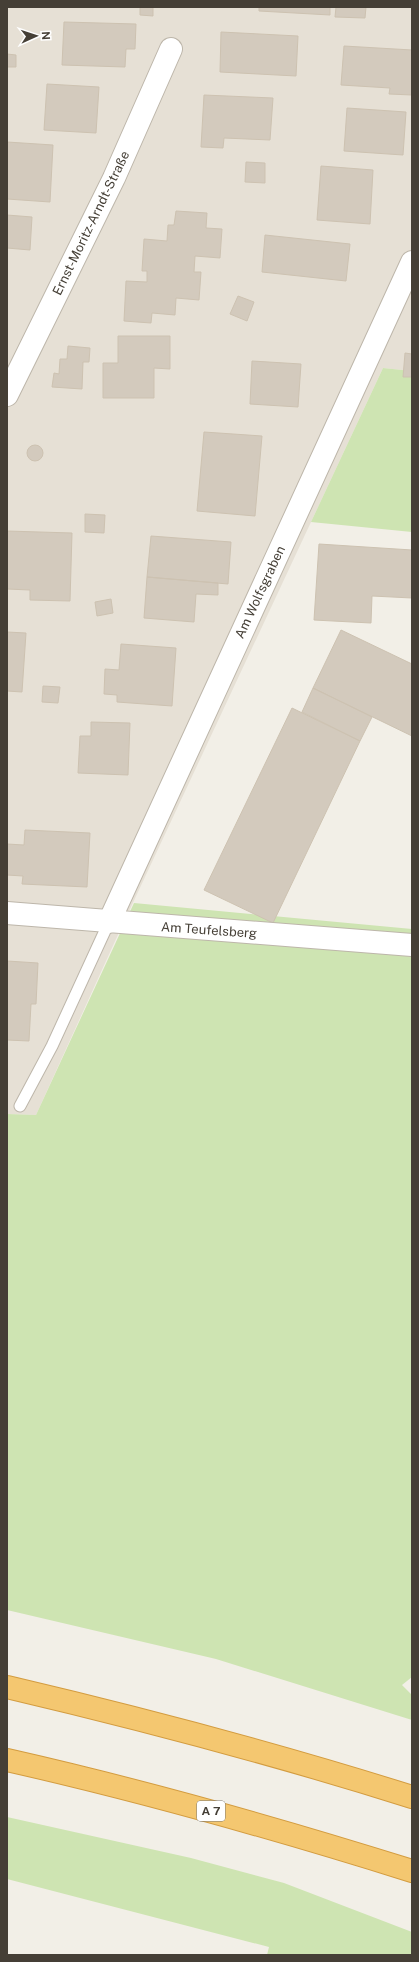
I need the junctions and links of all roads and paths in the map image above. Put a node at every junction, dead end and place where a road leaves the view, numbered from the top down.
1 (171, 49) dead end
2 (412, 262) edge
3 (7, 395) edge
4 (7, 913) edge
5 (109, 922) junction
6 (412, 945) edge
7 (20, 1106) dead end
8 (7, 1687) edge
9 (7, 1760) edge
10 (412, 1797) edge
11 (412, 1871) edge

1 - 3 street, Ernst-Moritz-Arndt-Straße
2 - 5 street, Am Wolfsgraben
4 - 5 street, Am Teufelsberg
5 - 6 street, Am Teufelsberg
5 - 7 lane
8 - 10 highway
9 - 11 highway, A 7

